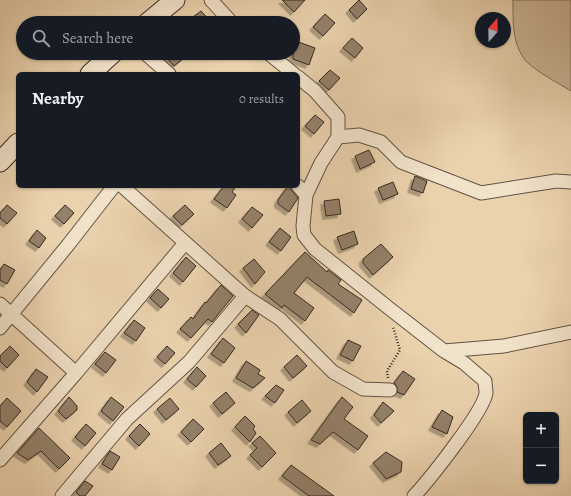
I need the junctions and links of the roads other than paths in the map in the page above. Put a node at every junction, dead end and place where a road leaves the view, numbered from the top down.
1 (175, 0) edge
2 (211, 0) edge
3 (156, 16) edge
4 (226, 16) edge
5 (105, 60) edge
6 (153, 60) edge
7 (277, 60) edge
8 (92, 72) edge
9 (167, 72) edge
10 (292, 72) edge
11 (300, 79) edge
12 (338, 137) junction
13 (16, 145) edge
14 (0, 162) edge
15 (571, 182) edge
16 (112, 188) edge
17 (124, 188) edge
18 (302, 190) edge
19 (185, 243) junction
20 (245, 296) junction
21 (0, 304) edge
22 (12, 315) junction
23 (0, 328) edge
24 (571, 332) edge
25 (444, 351) junction
26 (76, 373) junction
27 (390, 390) road end
28 (0, 460) edge
29 (62, 496) edge
30 (414, 496) edge

1 - 3 main road
2 - 4 street
5 - 8 main road
6 - 9 street
7 - 10 street
11 - 12 street
12 - 15 street
12 - 18 street
13 - 14 main road
16 - 22 street
17 - 19 street
18 - 25 street
19 - 20 street
19 - 26 street
20 - 27 street
20 - 29 street
21 - 22 street
22 - 23 street
22 - 26 street
24 - 25 street
25 - 30 street
26 - 28 street

